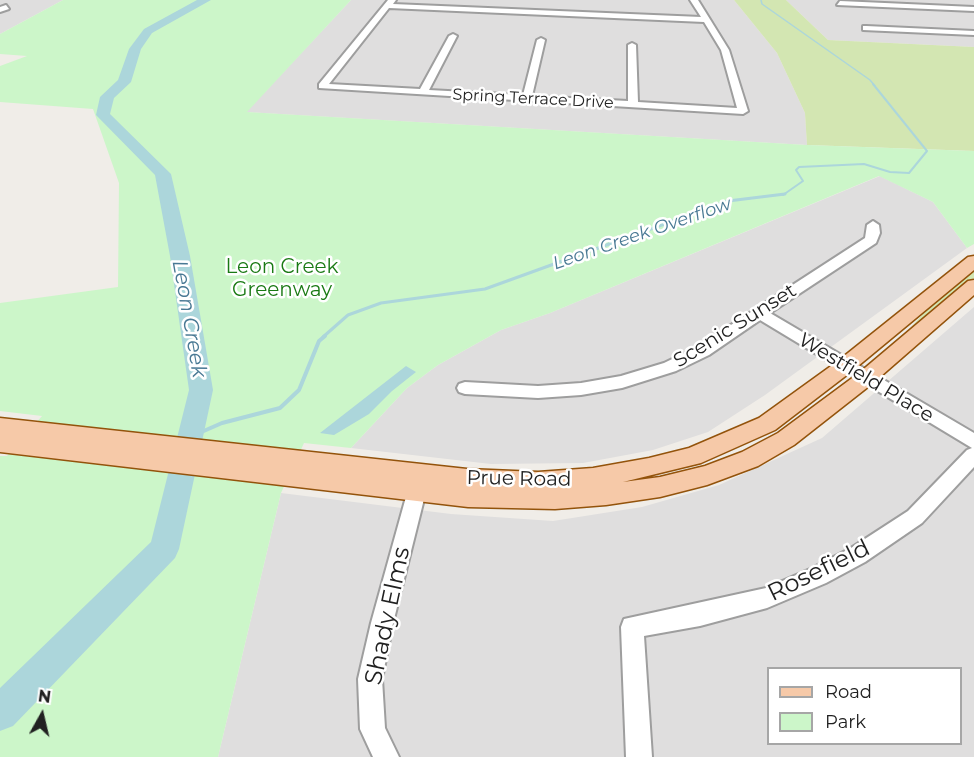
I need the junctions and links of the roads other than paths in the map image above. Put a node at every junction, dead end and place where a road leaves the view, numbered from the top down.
1 (694, 0) edge
2 (963, 0) edge
3 (389, 3) edge
4 (840, 3) dead end
5 (974, 9) edge
6 (708, 20) junction
7 (866, 28) dead end
8 (974, 33) edge
9 (453, 36) dead end
10 (541, 40) dead end
11 (632, 45) dead end
12 (423, 92) junction
13 (527, 98) junction
14 (633, 105) junction
15 (873, 225) dead end
16 (974, 261) edge
17 (974, 285) edge
18 (759, 313) junction
19 (845, 366) junction
20 (866, 378) junction
21 (465, 388) dead end
22 (6, 436) edge
23 (974, 442) edge
24 (974, 455) edge
25 (419, 483) junction
26 (386, 757) edge
27 (639, 757) edge

1 - 6 street
2 - 5 street
3 - 6 street
3 - 12 street, Spring Terrace Drive
4 - 5 street
6 - 14 street, Spring Terrace Drive
7 - 8 street
9 - 12 street
10 - 13 street
11 - 14 street
12 - 13 street, Spring Terrace Drive
13 - 14 street, Spring Terrace Drive
15 - 18 street, Scenic Sunset
16 - 19 main road, Prue Road
17 - 20 main road, Prue Road
18 - 19 street, Westfield Place
18 - 21 street, Scenic Sunset
19 - 20 street, Westfield Place
19 - 25 main road, Prue Road
20 - 23 street, Westfield Place
20 - 25 main road, Prue Road
22 - 25 main road, Prue Road
24 - 27 street, Rosefield
25 - 26 street, Shady Elms

